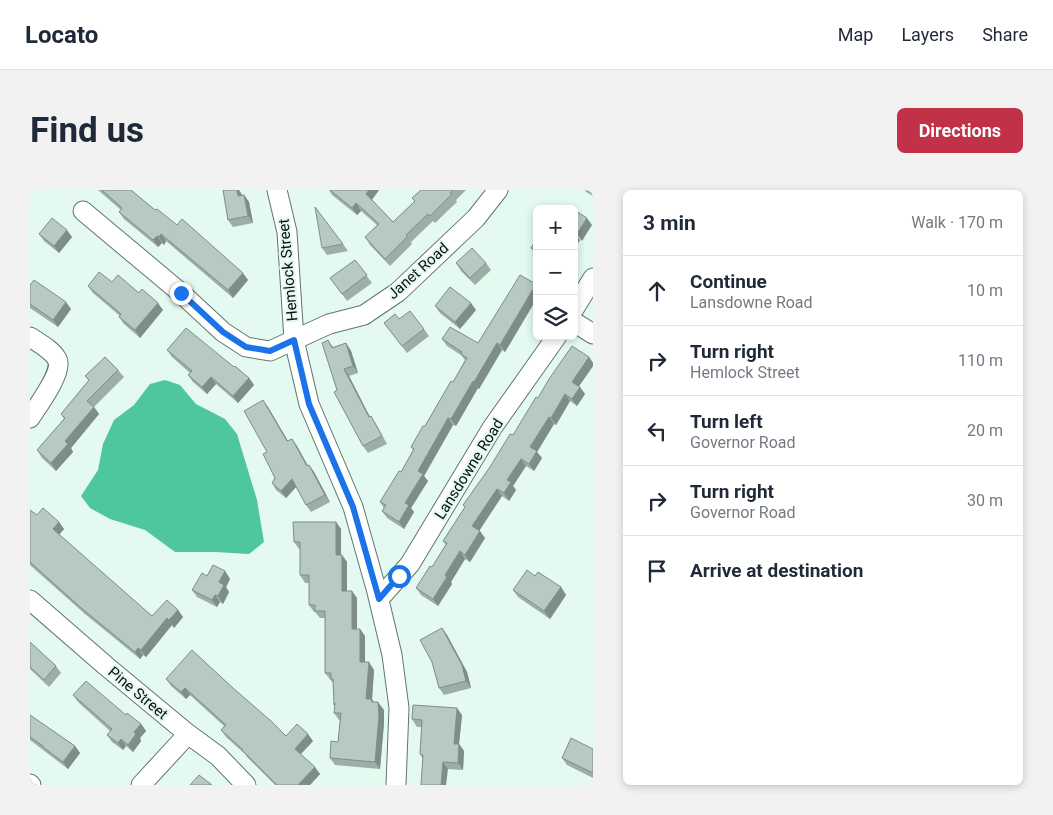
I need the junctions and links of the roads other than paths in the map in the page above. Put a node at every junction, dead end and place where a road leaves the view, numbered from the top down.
1 (498, 190) edge
2 (278, 191) edge
3 (83, 211) dead end
4 (593, 278) edge
5 (578, 302) edge
6 (578, 325) edge
7 (593, 334) edge
8 (30, 337) edge
9 (294, 340) junction
10 (554, 340) edge
11 (30, 418) edge
12 (379, 599) junction
13 (30, 600) edge
14 (188, 734) junction
15 (140, 785) edge
16 (246, 785) edge
17 (396, 785) edge

1 - 9 street, Janet Road
2 - 9 street, Hemlock Street
3 - 9 street, Janet Road
4 - 5 street
6 - 7 street
8 - 11 street
9 - 12 street, Hemlock Street
10 - 12 street, Lansdowne Road
12 - 17 street, Hemlock Street
13 - 14 street, Pine Street
14 - 15 street
14 - 16 street, Pine Street

